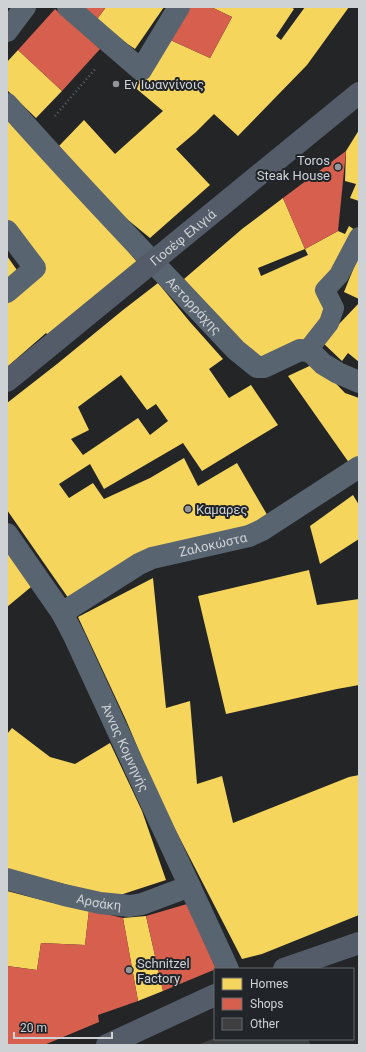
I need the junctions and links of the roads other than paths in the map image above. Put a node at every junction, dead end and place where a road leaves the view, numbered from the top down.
1 (25, 7) edge
2 (68, 7) edge
3 (179, 7) edge
4 (7, 31) edge
5 (359, 93) edge
6 (7, 104) edge
7 (7, 232) edge
8 (359, 237) edge
9 (153, 262) junction
10 (7, 292) edge
11 (307, 351) junction
12 (7, 381) edge
13 (359, 382) edge
14 (359, 467) edge
15 (7, 534) edge
16 (62, 613) junction
17 (7, 878) edge
18 (190, 886) junction
19 (359, 943) edge
20 (228, 968) edge
21 (287, 968) edge
22 (214, 995) edge
23 (107, 1045) edge

1 - 4 street
2 - 3 street
5 - 9 main road, Γιοσέφ Ελιγιά
6 - 9 street, Αετορράχης
7 - 10 street
8 - 11 lane
9 - 11 street, Αετορράχης
9 - 12 main road, Γιοσέφ Ελιγιά
11 - 13 street
14 - 16 street, Ζαλοκώστα
15 - 16 street, Άννας Κομνηνής
16 - 18 street, Άννας Κομνηνής
17 - 18 street, Αρσάκη
18 - 20 street, Άννας Κομνηνής
19 - 21 main road
22 - 23 main road

